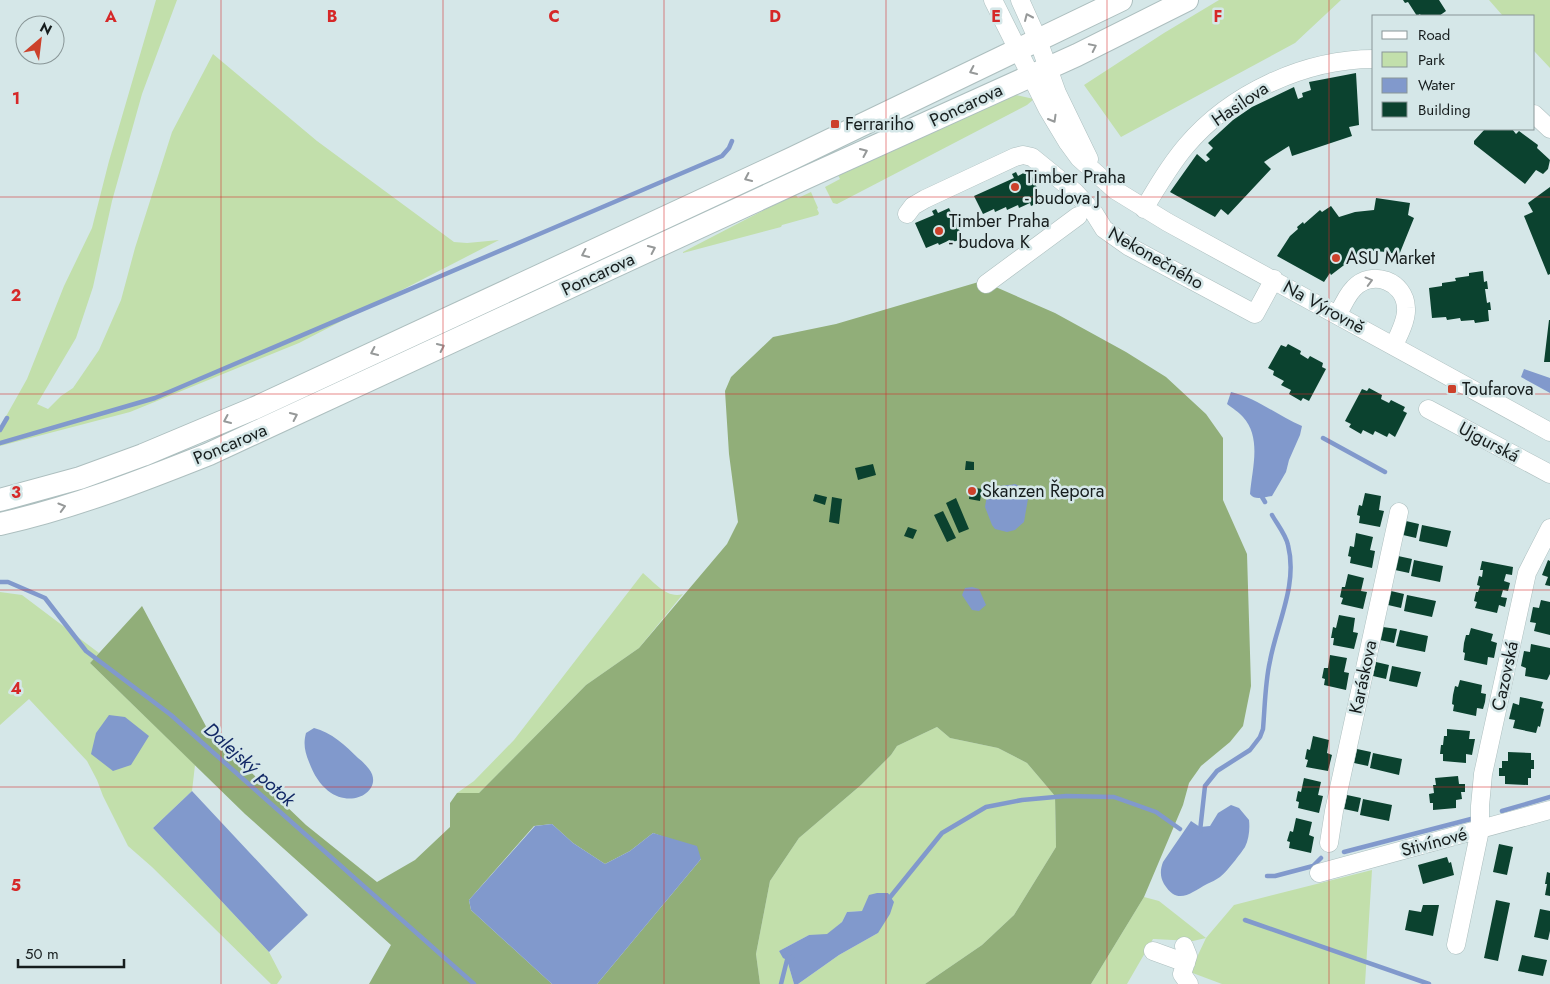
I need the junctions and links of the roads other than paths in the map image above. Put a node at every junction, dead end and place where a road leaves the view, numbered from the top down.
1 (993, 0) edge
2 (1020, 0) edge
3 (1121, 0) edge
4 (1186, 0) edge
5 (1038, 40) junction
6 (1017, 50) junction
7 (1372, 59) edge
8 (1039, 72) junction
9 (1535, 115) edge
10 (1550, 129) edge
11 (1144, 209) junction
12 (907, 214) dead end
13 (1078, 216) dead end
14 (1274, 279) junction
15 (986, 284) dead end
16 (1338, 315) junction
17 (1394, 345) junction
18 (1428, 409) dead end
19 (1550, 432) edge
20 (1550, 474) edge
21 (4, 499) edge
22 (1399, 512) dead end
23 (7, 522) edge
24 (1550, 528) edge
25 (1550, 810) edge
26 (1480, 830) junction
27 (1329, 844) dead end
28 (1318, 873) dead end
29 (1456, 945) dead end
30 (1153, 951) dead end
31 (1190, 984) edge

1 - 6 street
5 -> 2 street
3 - 5 main road, Poncarova
8 -> 4 main road, Poncarova
5 - 6 main road, Poncarova
5 - 8 street
6 - 8 street
6 -> 21 main road, Poncarova
7 - 11 street, Hasilova
8 - 11 street, Na Výrovně
23 -> 8 main road, Poncarova
9 - 10 street
11 - 14 street, Na Výrovně
12 - 14 street, Nekonečného
13 - 15 street
14 - 16 street, Na Výrovně
16 - 17 street, Na Výrovně
16 -> 17 street
17 - 19 street, Na Výrovně
18 - 20 street, Ujgurská
22 - 27 street, Karáskova
24 - 26 street, Cazovská
25 - 26 street, Stivínové
26 - 28 street, Stivínové
26 - 29 street, Cazovská
30 - 31 street

